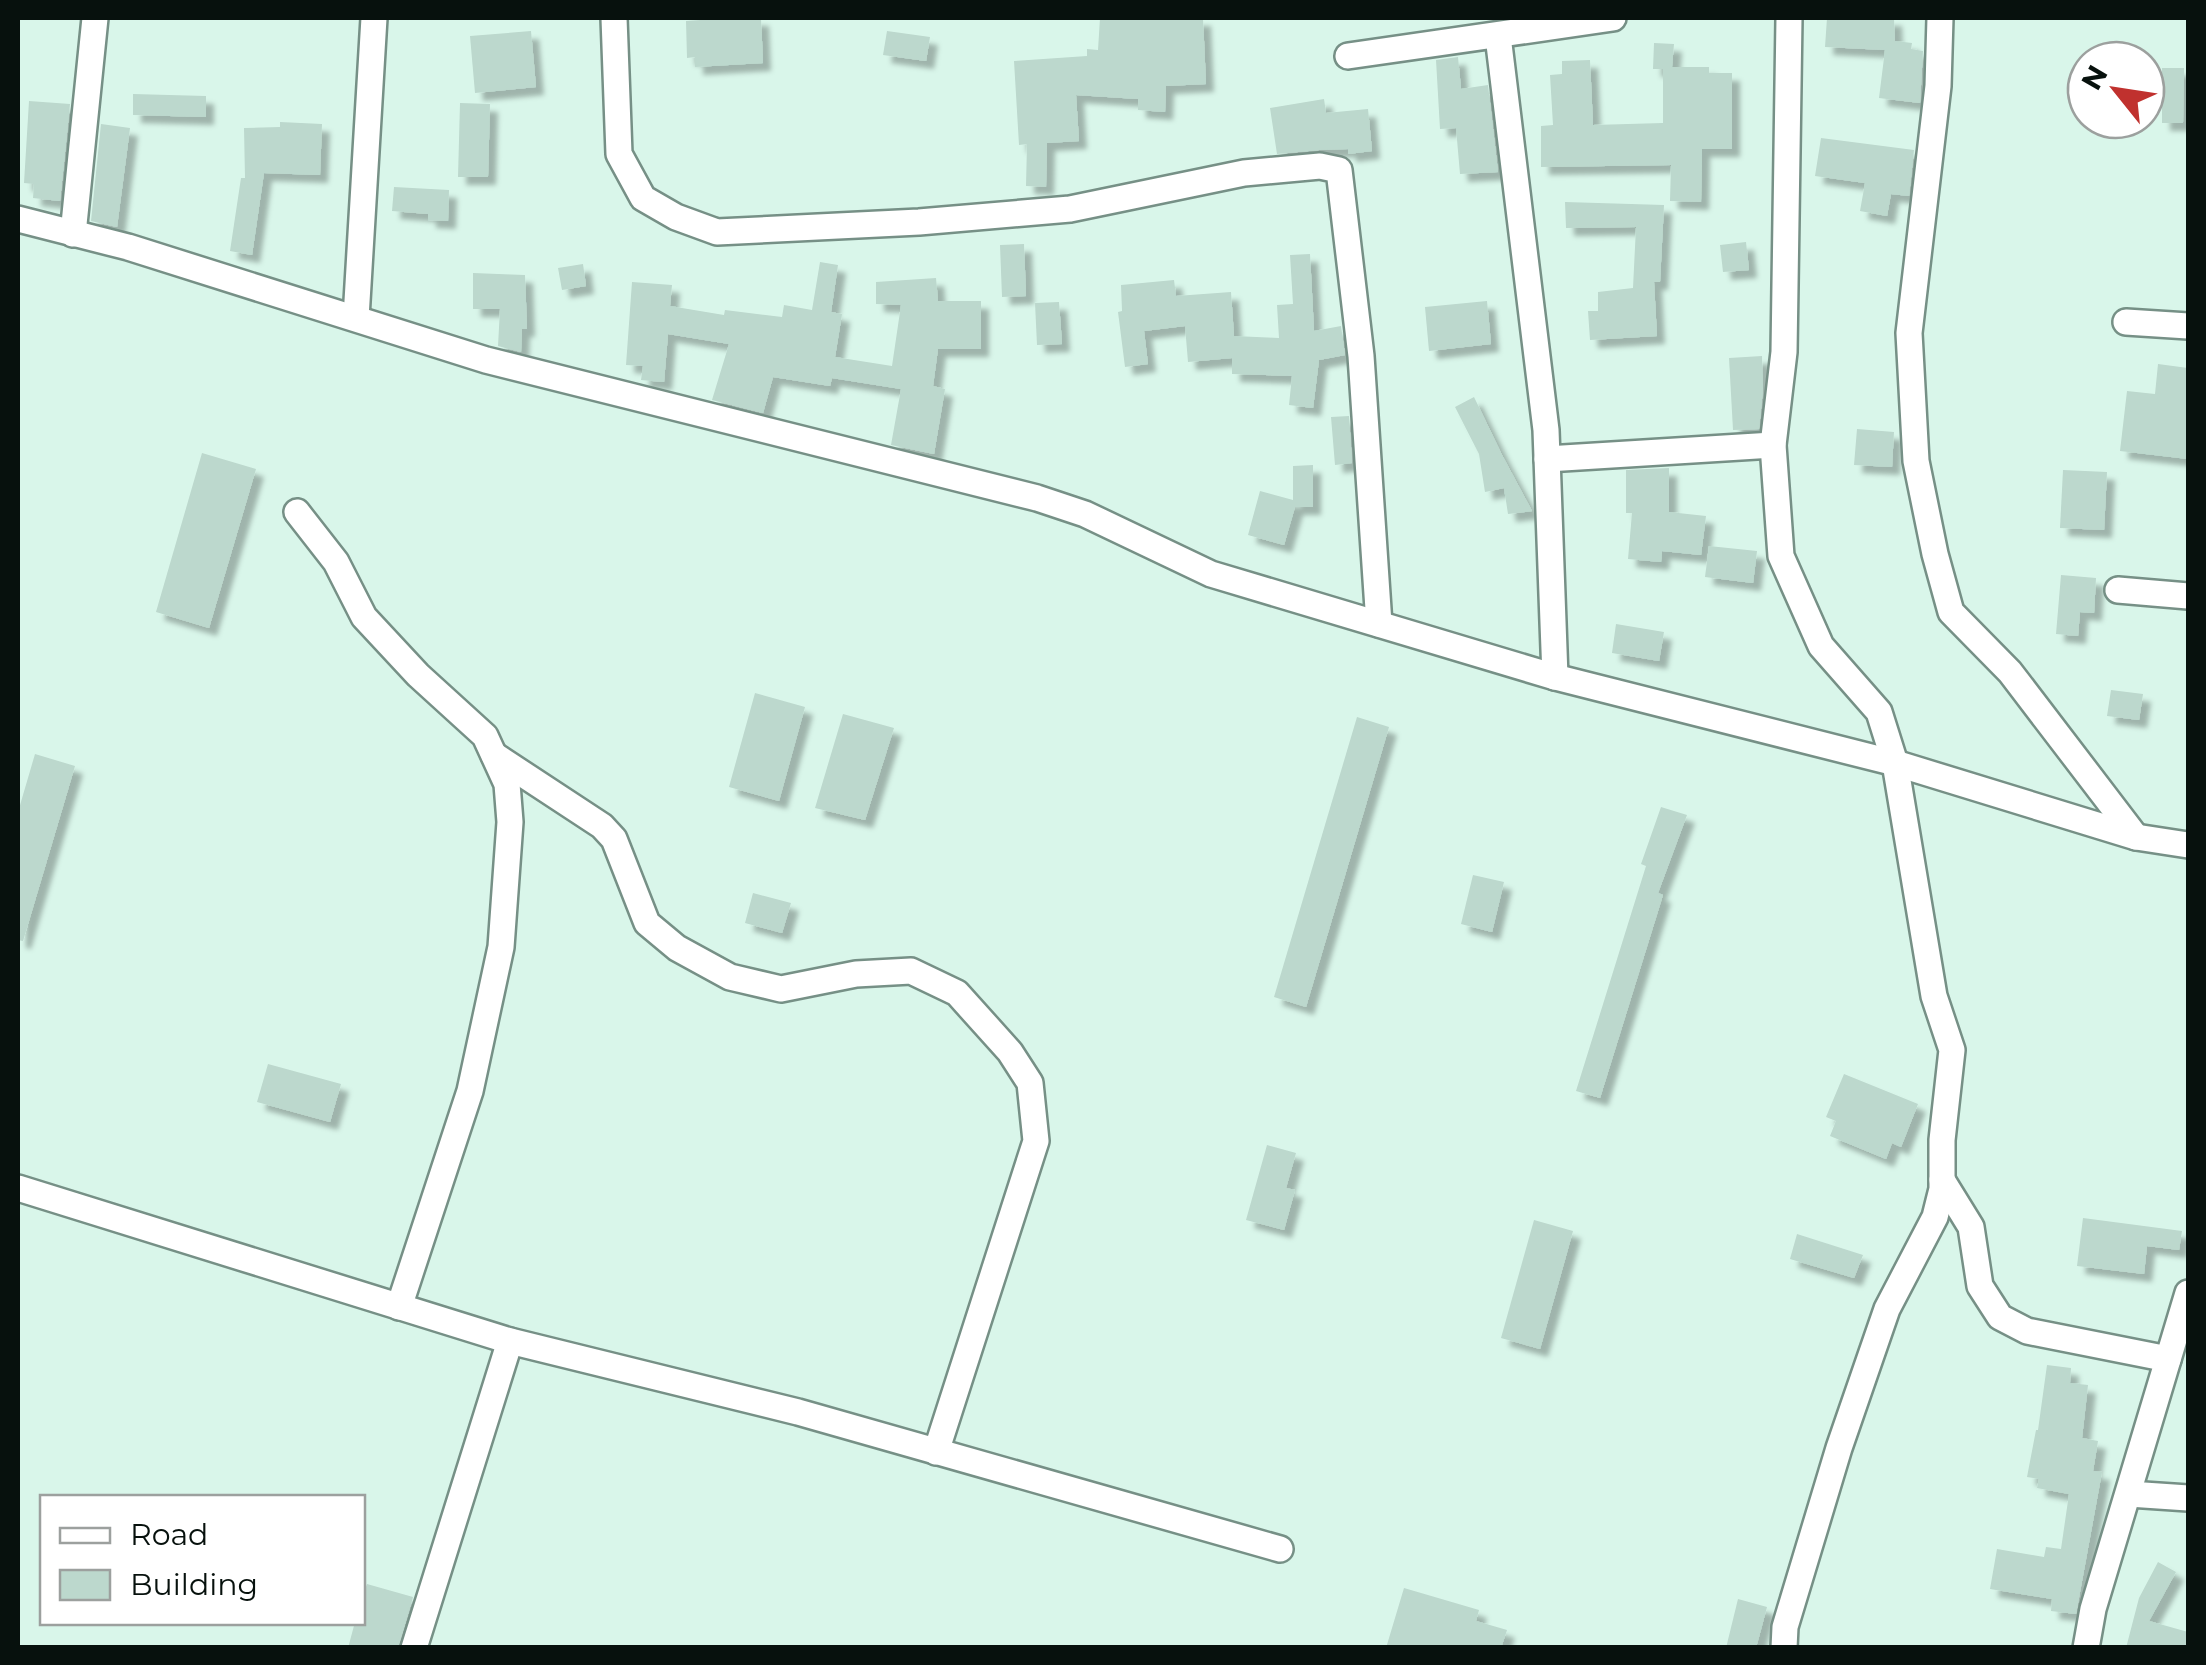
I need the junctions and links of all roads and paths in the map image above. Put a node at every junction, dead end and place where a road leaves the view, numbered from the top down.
1 (96, 18) edge
2 (374, 18) edge
3 (614, 18) edge
4 (1614, 18) edge
5 (1788, 18) edge
6 (1940, 18) edge
7 (1498, 36) junction
8 (1348, 56) dead end
9 (18, 219) edge
10 (72, 234) junction
11 (356, 318) junction
12 (2126, 322) dead end
13 (2188, 326) edge
14 (1773, 444) junction
15 (1547, 459) junction
16 (298, 512) dead end
17 (2118, 590) dead end
18 (2188, 596) edge
19 (1379, 624) junction
20 (1555, 677) junction
21 (494, 755) junction
22 (1895, 763) junction
23 (2136, 836) junction
24 (2188, 845) edge
25 (1942, 1180) junction
26 (18, 1188) edge
27 (2188, 1293) edge
28 (399, 1306) junction
29 (510, 1341) junction
30 (2168, 1359) junction
31 (936, 1452) junction
32 (2129, 1494) junction
33 (2188, 1498) edge
34 (1280, 1549) dead end
35 (414, 1648) edge
36 (1784, 1648) edge
37 (2086, 1648) edge

1 - 10 street
2 - 11 street
3 - 19 street
4 - 7 street
5 - 14 street
6 - 23 street
7 - 8 street
7 - 15 street
9 - 10 street
10 - 11 street
11 - 19 street
12 - 13 street
14 - 15 street
14 - 22 street
15 - 20 street
16 - 21 street
17 - 18 street
19 - 20 street
20 - 22 street
21 - 28 street
21 - 31 street
22 - 23 street
22 - 25 street
23 - 24 street
25 - 30 street
25 - 36 street
26 - 28 street
27 - 30 street
28 - 29 street
29 - 31 street
29 - 35 street
30 - 32 street
31 - 34 street
32 - 33 street
32 - 37 street

